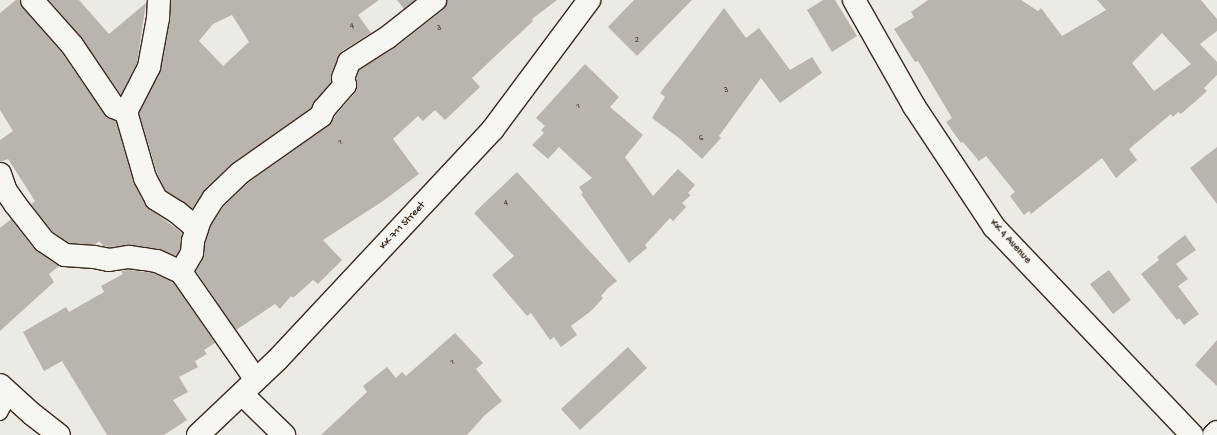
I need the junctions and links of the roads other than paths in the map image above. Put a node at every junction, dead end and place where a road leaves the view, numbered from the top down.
1 (32, 0) edge
2 (159, 0) edge
3 (435, 0) edge
4 (854, 0) edge
5 (581, 3) edge
6 (126, 112) junction
7 (0, 174) edge
8 (197, 229) junction
9 (181, 272) junction
10 (249, 387) junction
11 (5, 389) edge
12 (0, 413) edge
13 (1217, 432) edge
14 (60, 435) edge
15 (198, 435) edge
16 (284, 435) edge
17 (1192, 435) edge
18 (1214, 435) edge

1 - 6 street
2 - 6 street
3 - 8 street
4 - 17 street, KK 4 Avenue
5 - 10 street, KK 711 Street
6 - 8 street
7 - 9 street
8 - 9 street
9 - 10 street
10 - 15 street, KK 711 Street
10 - 16 street
11 - 12 lane
11 - 14 street
13 - 18 street

